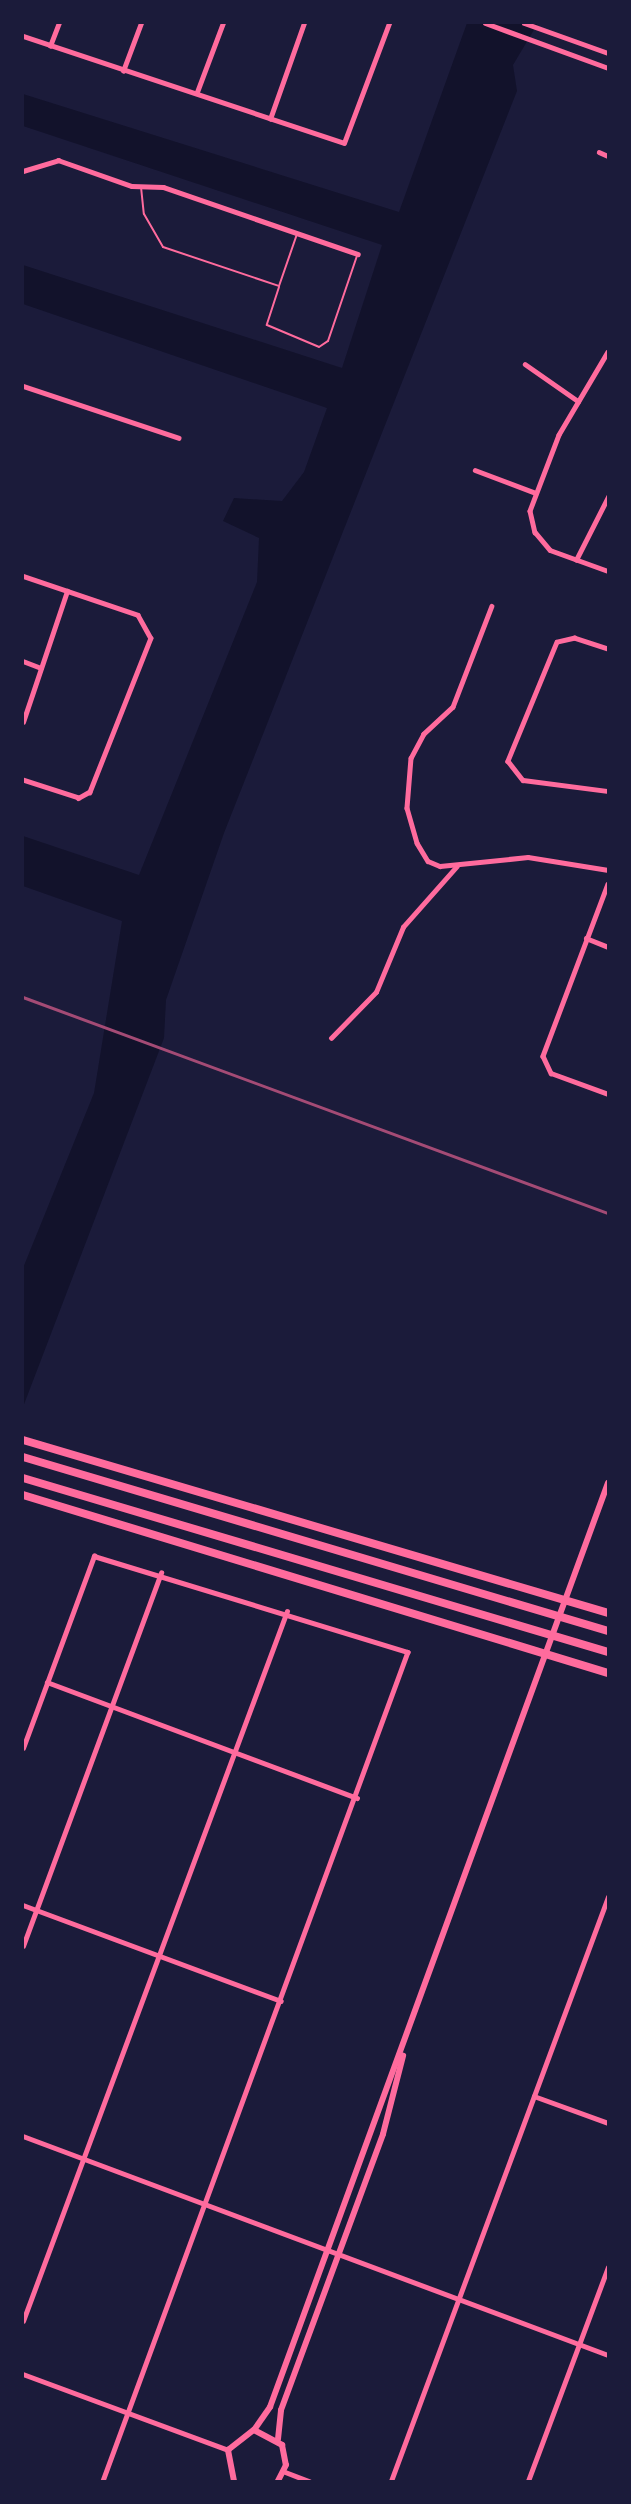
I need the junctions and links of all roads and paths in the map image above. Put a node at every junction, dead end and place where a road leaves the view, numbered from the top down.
1 (59, 23) edge
2 (141, 23) edge
3 (223, 23) edge
4 (304, 23) edge
5 (389, 23) edge
6 (485, 23) edge
7 (524, 23) edge
8 (23, 36) edge
9 (50, 46) junction
10 (608, 53) edge
11 (608, 68) edge
12 (123, 71) junction
13 (197, 92) junction
14 (270, 119) junction
15 (599, 152) dead end
16 (608, 156) edge
17 (23, 171) edge
18 (141, 186) junction
19 (297, 233) junction
20 (358, 254) joint
21 (279, 286) junction
22 (608, 352) edge
23 (606, 362) edge
24 (525, 364) dead end
25 (23, 386) edge
26 (578, 401) junction
27 (179, 438) dead end
28 (475, 470) dead end
29 (536, 493) junction
30 (608, 497) edge
31 (576, 560) junction
32 (608, 570) edge
33 (23, 576) edge
34 (67, 591) junction
35 (492, 606) dead end
36 (608, 649) edge
37 (23, 662) edge
38 (41, 668) junction
39 (23, 722) edge
40 (23, 779) edge
41 (608, 791) edge
42 (458, 865) junction
43 (608, 870) edge
44 (608, 884) edge
45 (586, 938) junction
46 (608, 947) edge
47 (331, 1038) dead end
48 (608, 1094) edge
49 (26, 1441) edge
50 (23, 1457) edge
51 (23, 1478) edge
52 (608, 1483) edge
53 (23, 1496) edge
54 (161, 1573) junction
55 (286, 1611) junction
56 (608, 1613) edge
57 (608, 1631) edge
58 (608, 1652) edge
59 (608, 1673) edge
60 (47, 1682) junction
61 (112, 1707) junction
62 (23, 1748) edge
63 (234, 1752) junction
64 (357, 1798) junction
65 (608, 1897) edge
66 (23, 1905) edge
67 (36, 1910) junction
68 (23, 1946) edge
69 (159, 1956) junction
70 (281, 2001) junction
71 (410, 2027) junction
72 (534, 2096) junction
73 (608, 2123) edge
74 (23, 2136) edge
75 (83, 2159) junction
76 (206, 2205) junction
77 (328, 2249) junction
78 (339, 2254) junction
79 (608, 2267) edge
80 (459, 2299) junction
81 (23, 2321) edge
82 (579, 2344) junction
83 (608, 2355) edge
84 (23, 2374) edge
85 (275, 2393) junction
86 (286, 2398) junction
87 (128, 2414) junction
88 (254, 2430) junction
89 (278, 2440) junction
90 (228, 2450) junction
91 (285, 2472) junction
92 (103, 2481) edge
93 (234, 2481) edge
94 (278, 2481) edge
95 (309, 2481) edge
96 (391, 2481) edge
97 (528, 2481) edge

1 - 9 street
2 - 12 street
3 - 13 street
4 - 14 street
5 - 14 street
6 - 11 street
7 - 10 street
8 - 9 street
9 - 12 street
12 - 13 street
13 - 14 street
15 - 16 street
17 - 18 street
18 - 19 street
18 - 21 lane
19 - 20 street
19 - 21 lane
20 - 21 lane
22 - 23 street
23 - 26 street
24 - 26 street
25 - 27 street
26 - 29 street
28 - 29 street
29 - 31 street
30 - 31 street
31 - 32 street
33 - 34 street
34 - 38 street
34 - 40 street
35 - 42 street
36 - 41 street
37 - 38 street
38 - 39 street
42 - 43 street
42 - 47 street
44 - 45 street
45 - 46 street
45 - 48 street
49 - 56 highway
50 - 57 highway
51 - 58 highway
52 - 71 main road
53 - 59 highway
54 - 55 street
54 - 60 street
54 - 61 street
55 - 63 street
55 - 64 street
60 - 61 street
60 - 62 street
61 - 63 street
61 - 67 street
63 - 64 street
63 - 69 street
64 - 70 street
65 - 72 street
66 - 67 street
67 - 68 street
67 - 69 street
69 - 70 street
69 - 75 street
70 - 76 street
71 - 77 main road
71 - 78 main road
72 - 73 street
72 - 80 street
74 - 75 street
75 - 76 street
75 - 81 street
76 - 77 street
76 - 87 street
77 - 78 street
77 - 85 main road
78 - 80 street
78 - 86 main road
79 - 82 street
80 - 82 street
80 - 96 street
82 - 83 street
82 - 97 street
84 - 87 street
85 - 86 main road
85 - 88 main road
86 - 89 main road
87 - 90 street
87 - 92 street
88 - 89 main road
88 - 90 main road
89 - 91 main road
90 - 93 main road
91 - 94 main road
91 - 95 street

